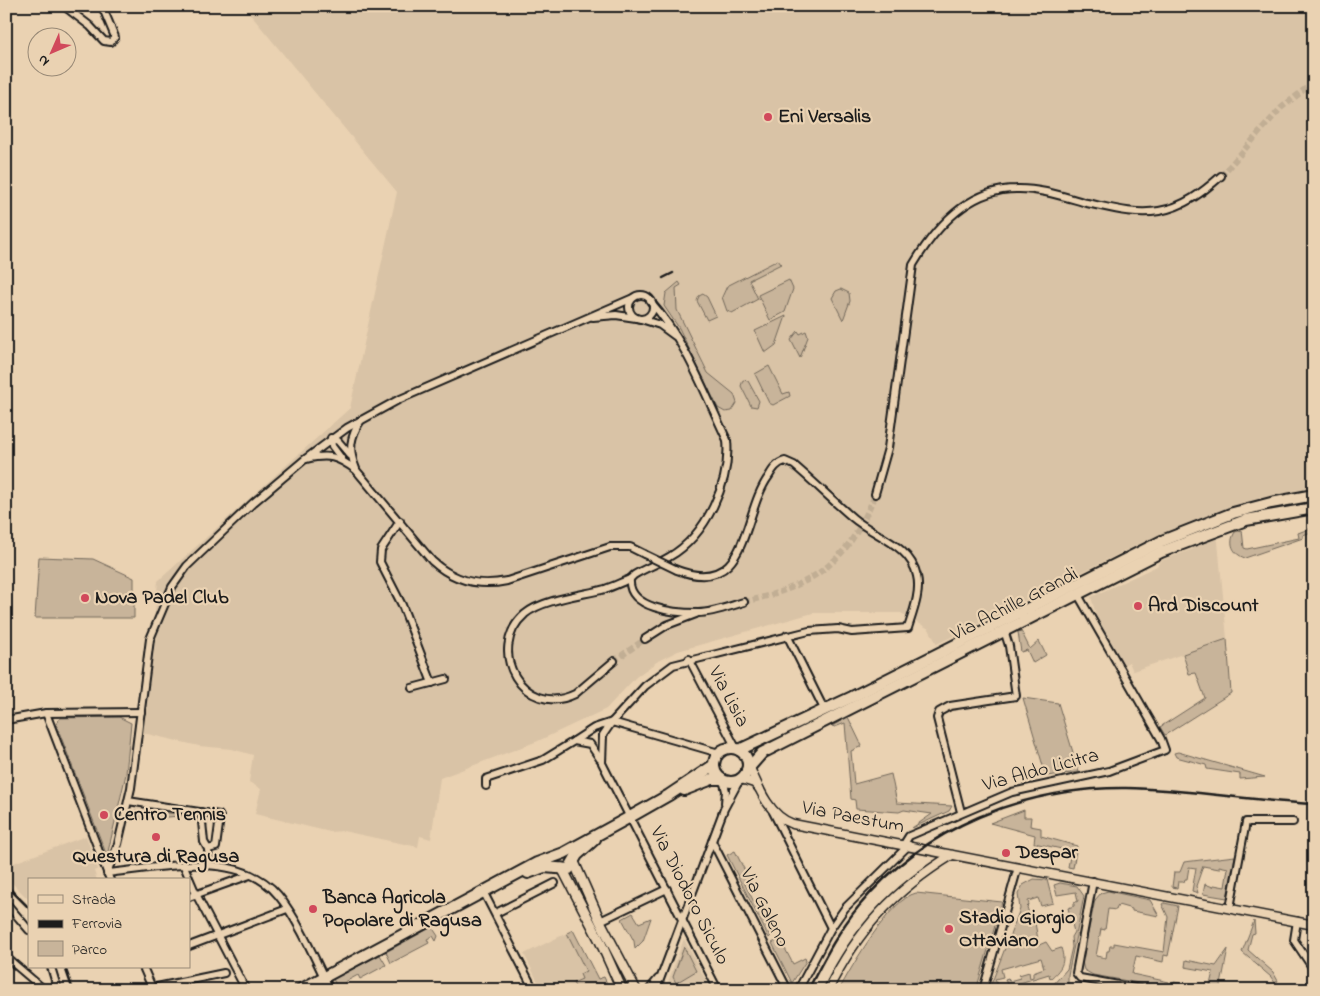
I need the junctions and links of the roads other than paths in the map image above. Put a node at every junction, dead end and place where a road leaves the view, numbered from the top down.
1 (64, 6) edge
2 (102, 6) edge
3 (1221, 176) tunnel mouth
4 (633, 298) junction
5 (650, 301) junction
6 (638, 318) junction
7 (582, 319) junction
8 (680, 340) junction
9 (362, 419) junction
10 (331, 438) junction
11 (351, 456) junction
12 (304, 460) junction
13 (343, 460) junction
14 (356, 470) junction
15 (875, 494) tunnel mouth
16 (1314, 495) edge
17 (1314, 500) edge
18 (1314, 508) edge
19 (1218, 519) junction
20 (400, 521) junction
21 (630, 578) junction
22 (1077, 593) junction
23 (744, 602) tunnel mouth
24 (700, 613) junction
25 (1004, 630) junction
26 (787, 635) junction
27 (645, 639) tunnel mouth
28 (689, 659) junction
29 (614, 661) tunnel mouth
30 (446, 679) dead end
31 (432, 683) junction
32 (412, 688) dead end
33 (824, 710) junction
34 (141, 712) junction
35 (46, 713) junction
36 (6, 720) edge
37 (612, 722) junction
38 (574, 741) junction
39 (738, 750) junction
40 (719, 753) junction
41 (602, 763) junction
42 (714, 765) junction
43 (745, 771) junction
44 (722, 779) junction
45 (486, 786) dead end
46 (763, 793) junction
47 (669, 795) junction
48 (128, 801) junction
49 (724, 809) junction
50 (772, 810) junction
51 (201, 812) junction
52 (961, 812) junction
53 (630, 817) junction
54 (1293, 822) dead end
55 (600, 834) junction
56 (712, 841) junction
57 (906, 844) junction
58 (208, 849) junction
59 (563, 854) junction
60 (952, 855) junction
61 (574, 862) junction
62 (209, 865) junction
63 (184, 866) junction
64 (1018, 867) junction
65 (561, 868) junction
66 (250, 875) junction
67 (108, 876) edge
68 (189, 878) edge
69 (190, 880) edge
70 (1093, 881) junction
71 (504, 882) junction
72 (555, 883) dead end
73 (667, 889) junction
74 (484, 893) junction
75 (196, 894) junction
76 (190, 897) edge
77 (6, 902) edge
78 (1230, 908) junction
79 (287, 909) junction
80 (496, 913) junction
81 (681, 918) junction
82 (600, 921) junction
83 (1297, 921) junction
84 (1314, 925) edge
85 (831, 928) junction
86 (28, 929) edge
87 (217, 935) junction
88 (190, 946) edge
89 (6, 957) edge
90 (50, 968) edge
91 (143, 968) edge
92 (1314, 970) edge
93 (224, 973) dead end
94 (662, 974) junction
95 (324, 977) junction
96 (40, 988) edge
97 (152, 989) edge
98 (58, 990) edge
99 (246, 990) edge
100 (300, 990) edge
101 (330, 990) edge
102 (534, 990) edge
103 (622, 990) edge
104 (636, 990) edge
105 (649, 990) edge
106 (656, 990) edge
107 (718, 990) edge
108 (788, 990) edge
109 (798, 990) edge
110 (828, 990) edge
111 (983, 990) edge
112 (1146, 990) edge

1 - 2 street
3 - 15 street
4 - 5 street
4 - 6 street
4 - 7 street
5 - 6 street
5 - 8 street
6 - 7 street
6 - 8 street
7 - 9 street
8 - 21 street
9 - 10 street
9 - 11 street
10 - 11 street
10 - 12 street
10 - 13 street
11 - 14 street
12 - 13 street
12 - 34 street
13 - 14 street
14 - 20 street
16 - 19 main road, Via Achille Grandi
17 - 19 main road, Via Achille Grandi
18 - 22 main road, Via Achille Grandi
19 - 33 main road, Via Achille Grandi
20 - 26 street, bridge
20 - 31 street
21 - 24 street
21 - 29 street
22 - 25 main road, Via Achille Grandi
22 - 52 street, Via Aldo Licitra
23 - 24 street
24 - 27 street
25 - 43 main road, Via Achille Grandi
25 - 52 street
26 - 28 street
26 - 33 street
28 - 37 street
28 - 39 street, Via Lisia
30 - 31 street
31 - 32 street
33 - 39 main road, Via Achille Grandi
34 - 35 street
34 - 48 street
35 - 36 street
35 - 67 street
37 - 38 street
37 - 40 street
37 - 41 street
38 - 41 street, Via Diodoro Siculo
38 - 45 street
39 - 40 main road
39 - 43 main road
40 - 42 main road
41 - 53 street, Via Diodoro Siculo
42 - 44 main road
42 - 47 main road
43 - 44 main road
43 - 46 street, Via Paestum
43 - 46 street
43 - 49 street
44 - 47 main road
44 - 49 street
46 - 50 street, Via Paestum
47 - 53 main road
48 - 51 street
48 - 67 street
49 - 56 street
50 - 57 street, Via Paestum
50 - 85 street
51 - 58 street
51 - 58 street
52 - 57 street, Via Aldo Licitra
53 - 55 main road
53 - 73 street, Via Diodoro Siculo
54 - 78 street
55 - 59 main road
55 - 61 main road
56 - 81 street
56 - 108 street, Via Galeno
57 - 60 street, Via Paestum
57 - 85 street, Via Aldo Licitra
58 - 62 street
59 - 61 main road
59 - 65 main road
59 - 71 main road
60 - 64 street, Via Paestum
60 - 110 street
61 - 65 main road
61 - 82 main road
62 - 63 street
62 - 66 street
63 - 67 street
63 - 68 street
64 - 70 street, Via Paestum
64 - 111 street
65 - 71 main road
65 - 103 main road
66 - 75 street
66 - 79 street
69 - 75 street
70 - 78 street, Via Paestum
70 - 112 street
71 - 74 main road
72 - 80 street
73 - 81 street, Via Diodoro Siculo
73 - 82 street
74 - 80 street
74 - 95 main road
75 - 76 street
75 - 87 street
77 - 86 street
78 - 83 street, Via Paestum
79 - 87 street
79 - 95 street
80 - 102 street
81 - 94 street
81 - 107 street, Via Diodoro Siculo
82 - 104 main road
83 - 84 street, Via Paestum
83 - 92 street
85 - 109 street, Via Aldo Licitra
87 - 88 street
87 - 99 street
89 - 96 street
90 - 98 street
91 - 97 street
93 - 97 street
94 - 105 street
94 - 106 street
95 - 100 main road
95 - 101 street

